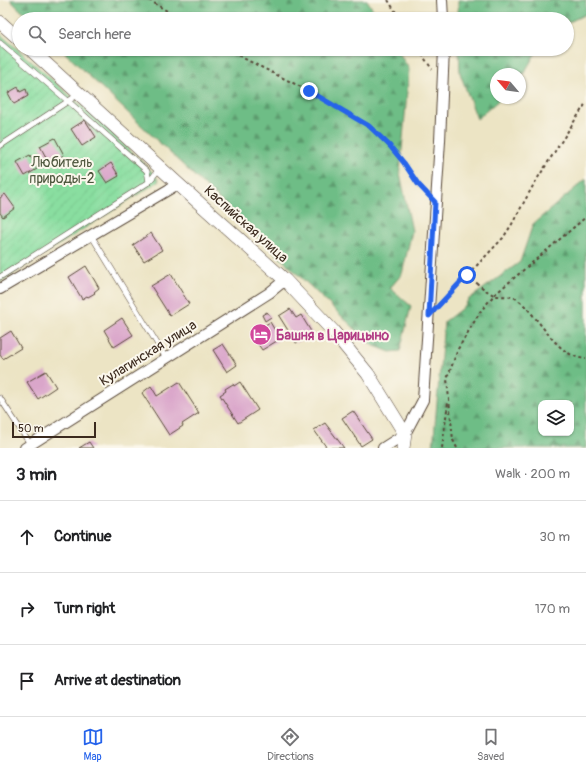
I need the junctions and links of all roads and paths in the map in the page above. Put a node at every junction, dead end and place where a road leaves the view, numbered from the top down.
1 (149, 0) edge
2 (388, 0) edge
3 (442, 0) edge
4 (169, 12) edge
5 (396, 12) edge
6 (443, 12) edge
7 (0, 22) edge
8 (12, 33) edge
9 (0, 43) edge
10 (12, 52) edge
11 (17, 56) edge
12 (36, 56) edge
13 (240, 56) edge
14 (422, 56) edge
15 (444, 56) edge
16 (443, 76) junction
17 (74, 98) junction
18 (586, 103) edge
19 (0, 146) edge
20 (160, 168) junction
21 (149, 182) junction
22 (178, 184) junction
23 (435, 202) junction
24 (586, 217) edge
25 (91, 235) junction
26 (467, 275) junction
27 (0, 277) edge
28 (285, 280) junction
29 (0, 289) edge
30 (494, 295) junction
31 (429, 316) junction
32 (166, 358) junction
33 (586, 359) edge
34 (449, 397) junction
35 (0, 398) edge
36 (406, 434) junction
37 (28, 446) edge
38 (383, 448) edge
39 (403, 448) edge
40 (442, 448) edge
41 (457, 448) edge

1 - 4 path
2 - 5 path
3 - 6 street
7 - 8 street
9 - 10 lane
11 - 17 lane
12 - 17 street, Каспийская улица
13 - 23 path
14 - 16 path
15 - 16 street
16 - 23 street
17 - 19 lane
17 - 20 street, Каспийская улица
17 - 21 lane
18 - 26 path
20 - 21 lane
20 - 22 street, Каспийская улица
21 - 27 lane
22 - 25 street
22 - 28 street, Каспийская улица
23 - 31 street
24 - 30 path
25 - 29 street
25 - 32 lane
26 - 30 path
26 - 31 path
28 - 32 street, Кулагинская улица
28 - 36 street, Каспийская улица
30 - 33 path
30 - 34 path
31 - 36 street
32 - 37 street, Кулагинская улица
34 - 40 path
34 - 41 path
35 - 37 lane
36 - 38 street
36 - 39 street

